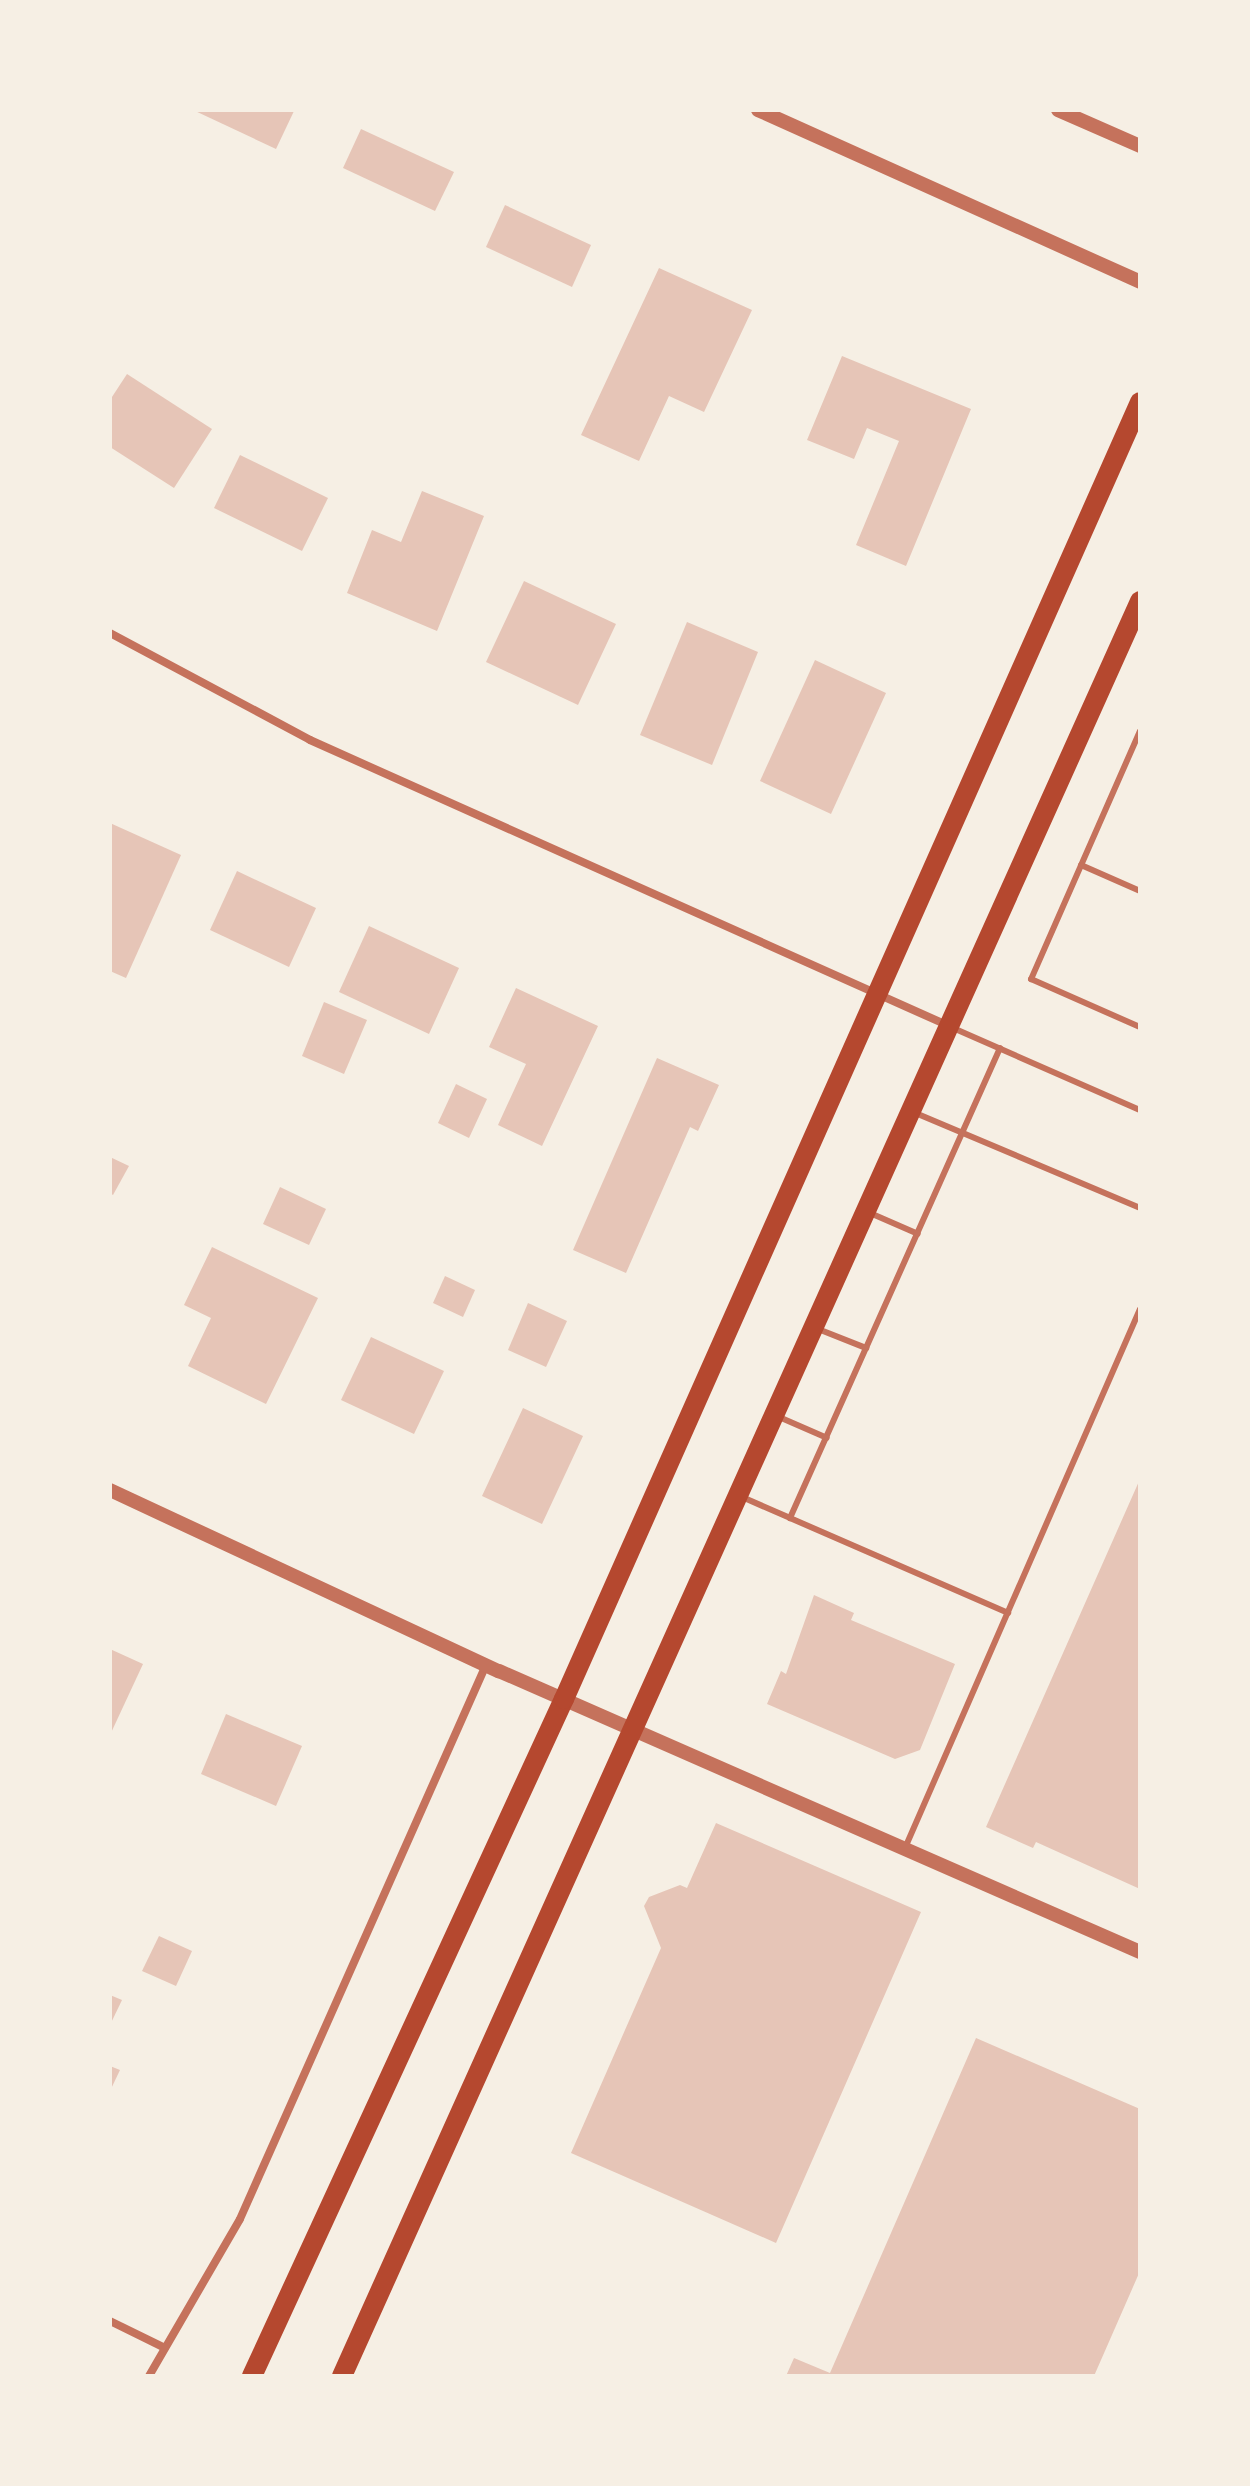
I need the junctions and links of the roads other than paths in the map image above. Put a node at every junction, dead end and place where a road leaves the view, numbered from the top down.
1 (758, 110) edge
2 (1058, 110) edge
3 (1140, 146) edge
4 (1140, 282) edge
5 (1140, 402) edge
6 (1140, 601) edge
7 (110, 633) edge
8 (1140, 731) edge
9 (1130, 753) junction
10 (1140, 757) edge
11 (1081, 865) junction
12 (1140, 891) edge
13 (876, 993) junction
14 (950, 1026) junction
15 (1140, 1027) edge
16 (1000, 1048) junction
17 (1140, 1110) edge
18 (913, 1112) junction
19 (963, 1135) junction
20 (1140, 1208) edge
21 (866, 1211) junction
22 (918, 1234) junction
23 (1140, 1309) edge
24 (814, 1327) junction
25 (866, 1348) junction
26 (775, 1415) junction
27 (827, 1438) junction
28 (110, 1490) edge
29 (738, 1495) junction
30 (790, 1518) junction
31 (1008, 1613) junction
32 (486, 1665) junction
33 (564, 1699) junction
34 (632, 1729) junction
35 (905, 1849) junction
36 (1140, 1952) edge
37 (110, 2321) edge
38 (165, 2348) junction
39 (149, 2376) edge
40 (252, 2376) edge
41 (342, 2376) edge

1 - 4 street
2 - 3 street
5 - 13 main road
6 - 14 main road
7 - 13 street
8 - 9 lane
9 - 10 lane
9 - 11 lane
11 - 12 lane
11 - 15 lane
13 - 14 street
13 - 33 main road
14 - 16 lane
14 - 18 main road
16 - 17 lane
16 - 19 lane
18 - 19 lane
18 - 21 main road
19 - 20 lane
19 - 22 lane
21 - 22 lane
21 - 24 main road
22 - 25 lane
23 - 31 lane
24 - 25 lane
24 - 26 main road
25 - 27 lane
26 - 27 lane
26 - 29 main road
27 - 30 lane
28 - 32 street
29 - 30 lane
29 - 34 main road
30 - 31 lane
31 - 35 lane
32 - 33 street
32 - 38 street
33 - 34 street
33 - 40 main road
34 - 35 street
34 - 41 main road
35 - 36 street
37 - 38 street
38 - 39 street

